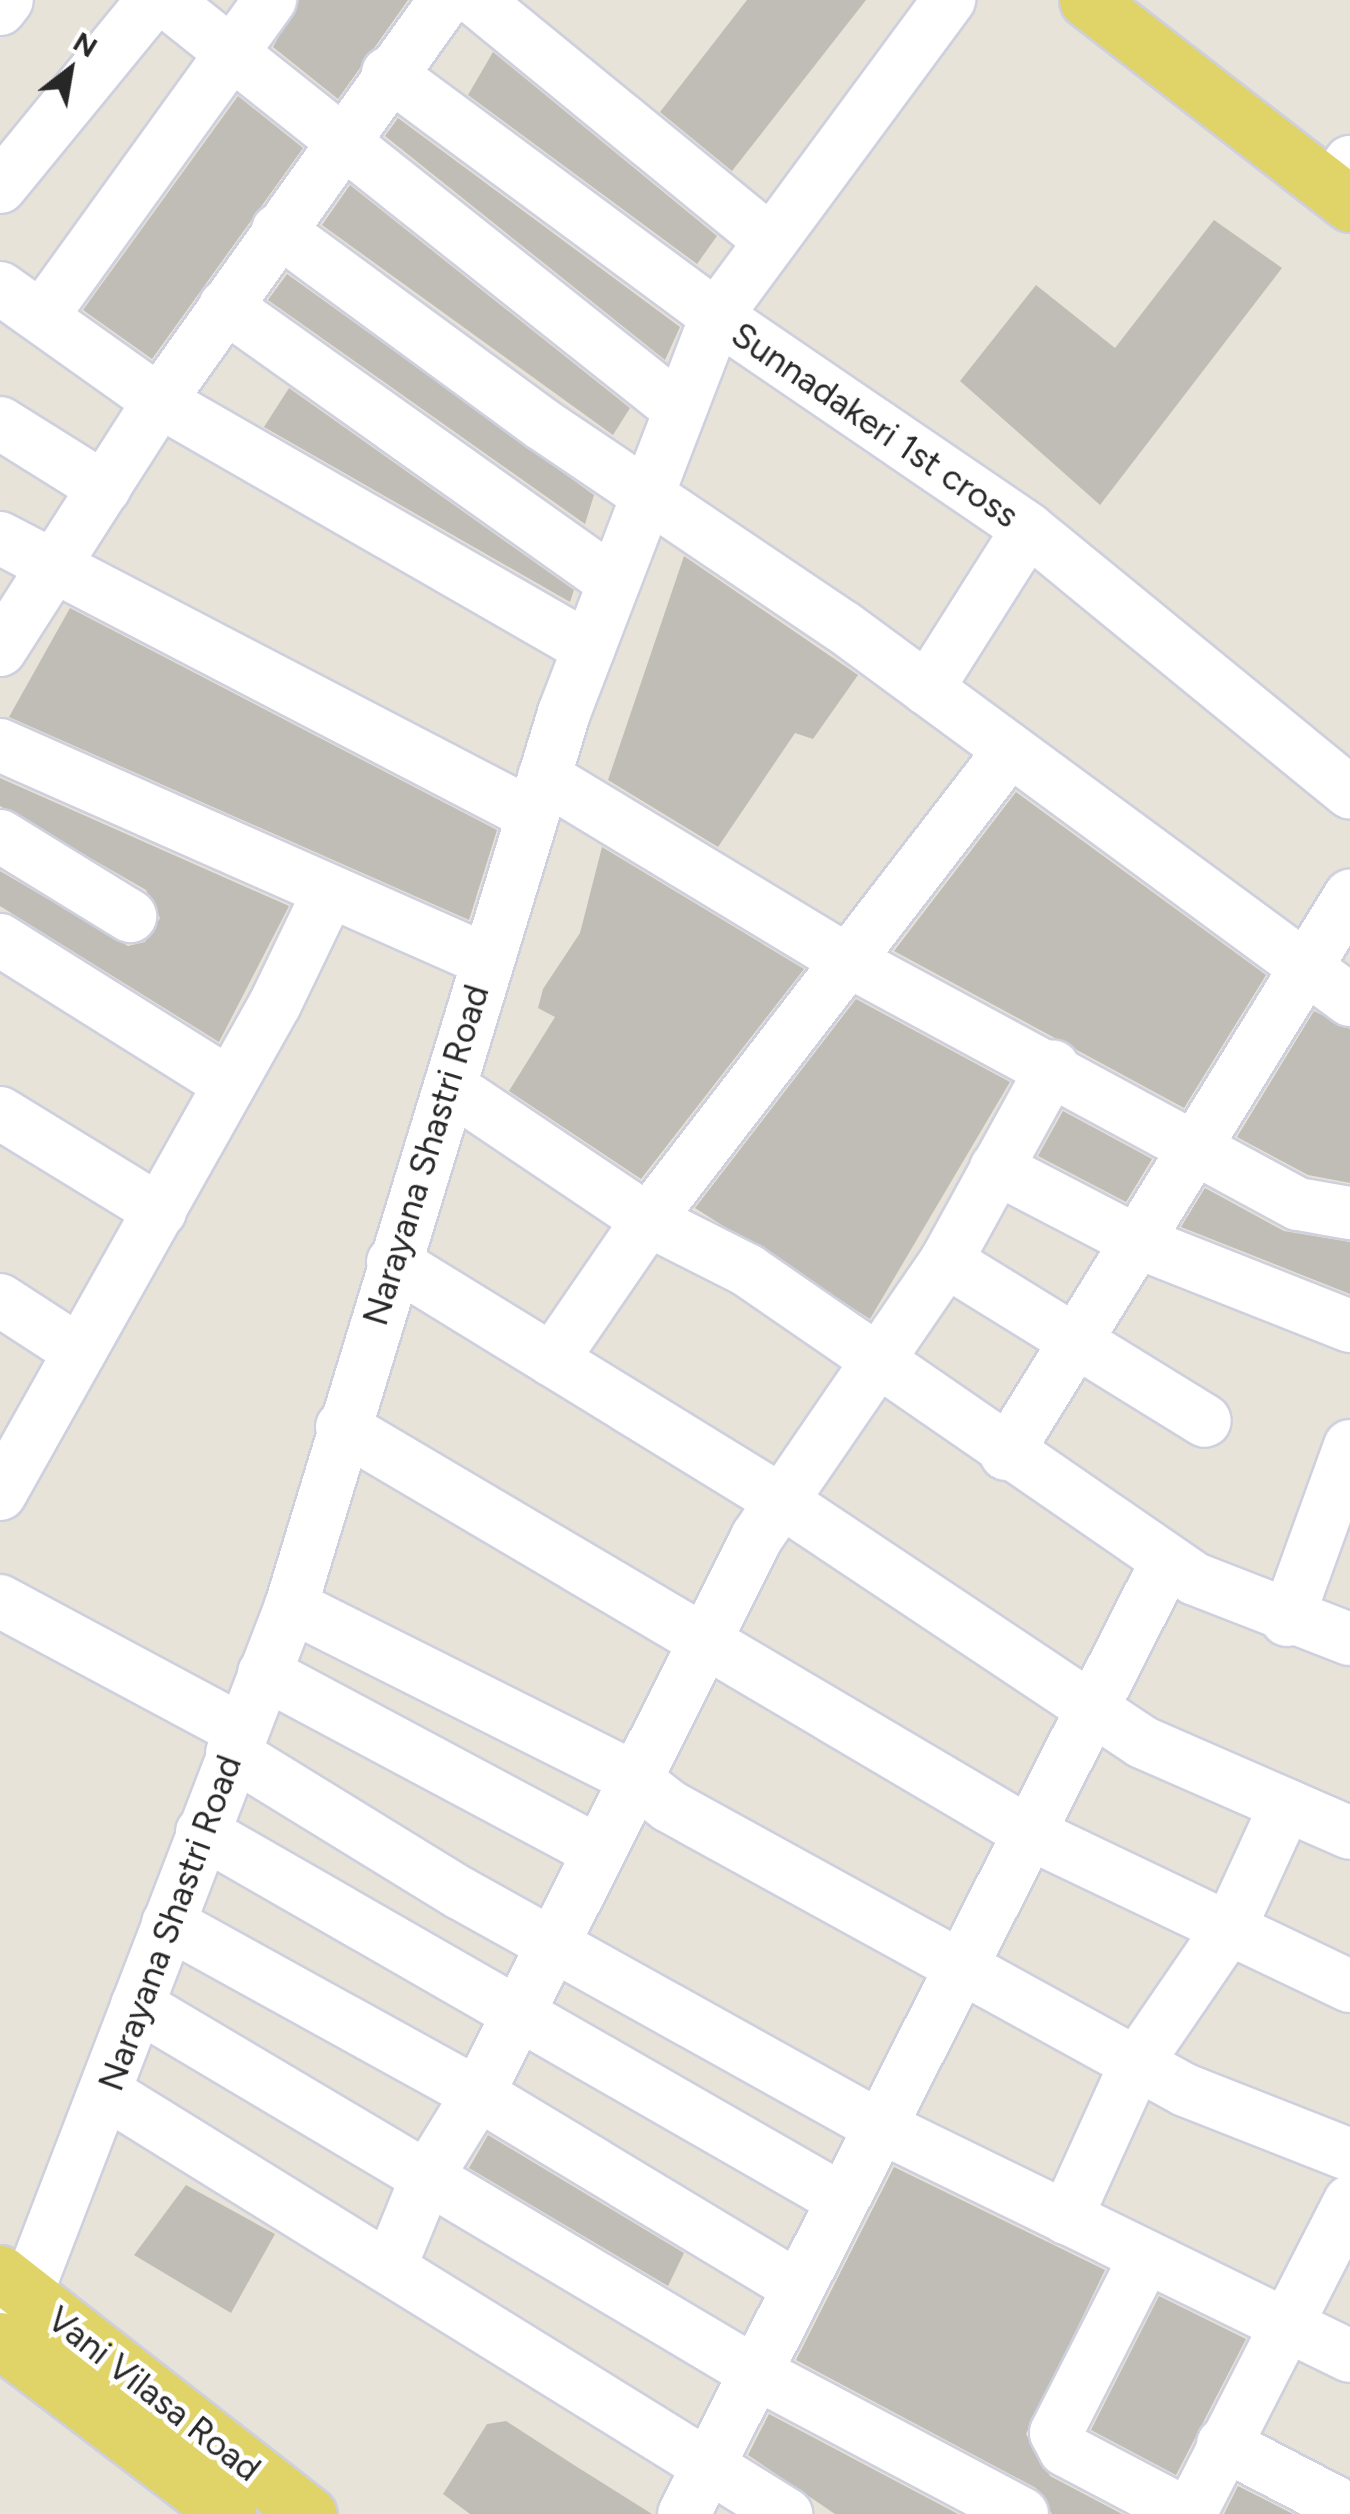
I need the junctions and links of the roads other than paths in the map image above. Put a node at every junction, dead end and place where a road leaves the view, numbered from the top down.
1 (7, 0) edge
2 (154, 0) edge
3 (166, 0) edge
4 (270, 0) edge
5 (444, 0) edge
6 (476, 0) edge
7 (949, 0) edge
8 (1087, 0) edge
9 (1138, 0) edge
10 (0, 9) edge
11 (234, 54) junction
12 (388, 72) junction
13 (342, 141) junction
14 (1349, 174) edge
15 (0, 186) edge
16 (278, 230) junction
17 (770, 241) junction
18 (21, 302) edge
19 (225, 306) junction
20 (716, 316) junction
21 (158, 401) junction
22 (679, 410) junction
23 (0, 423) edge
24 (104, 488) junction
25 (652, 497) junction
26 (1028, 528) junction
27 (0, 538) edge
28 (51, 569) junction
29 (614, 582) junction
30 (589, 648) junction
31 (0, 650) edge
32 (927, 689) junction
33 (0, 745) edge
34 (1008, 753) junction
35 (1350, 793) edge
36 (538, 796) junction
37 (0, 836) edge
38 (329, 892) junction
39 (1350, 896) edge
40 (130, 916) dead end
41 (0, 940) edge
42 (845, 959) junction
43 (486, 960) junction
44 (1302, 971) junction
45 (1350, 1000) edge
46 (1054, 1066) junction
47 (230, 1084) junction
48 (450, 1087) junction
49 (0, 1113) edge
50 (1198, 1150) junction
51 (996, 1168) junction
52 (160, 1211) junction
53 (1350, 1214) edge
54 (648, 1220) junction
55 (1140, 1243) junction
56 (946, 1261) junction
57 (394, 1262) junction
58 (0, 1300) edge
59 (1350, 1326) edge
60 (1077, 1346) junction
61 (80, 1352) junction
62 (552, 1360) junction
63 (871, 1362) junction
64 (1206, 1421) dead end
65 (342, 1426) junction
66 (1006, 1454) junction
67 (1348, 1458) edge
68 (0, 1494) edge
69 (781, 1501) junction
70 (1167, 1561) junction
71 (0, 1601) edge
72 (291, 1606) junction
73 (1287, 1620) junction
74 (1350, 1639) edge
75 (702, 1645) junction
76 (264, 1674) junction
77 (1088, 1710) junction
78 (237, 1742) junction
79 (632, 1777) junction
80 (1286, 1805) junction
81 (202, 1832) junction
82 (1350, 1833) edge
83 (1034, 1835) junction
84 (596, 1850) junction
85 (168, 1922) junction
86 (1231, 1925) junction
87 (552, 1942) junction
88 (962, 1970) junction
89 (1350, 1986) edge
90 (137, 2005) junction
91 (516, 2016) junction
92 (1136, 2064) junction
93 (108, 2094) junction
94 (478, 2094) junction
95 (877, 2125) junction
96 (1350, 2155) edge
97 (426, 2177) junction
98 (841, 2200) junction
99 (1350, 2202) edge
100 (1066, 2218) junction
101 (1145, 2258) junction
102 (391, 2265) junction
103 (798, 2287) junction
104 (7, 2323) edge
105 (1281, 2325) junction
106 (1350, 2356) edge
107 (756, 2373) junction
108 (1223, 2444) junction
109 (696, 2492) edge
110 (1350, 2510) edge
111 (228, 2514) edge
112 (309, 2514) edge
113 (786, 2514) edge
114 (1022, 2514) edge
115 (1188, 2514) edge

1 - 10 street
2 - 15 street
3 - 11 street
4 - 11 street
5 - 12 street
6 - 17 street
7 - 17 street, Narayana Shastri Road
8 - 14 main road
9 - 14 main road
11 - 13 street
11 - 18 street
12 - 13 street
12 - 20 street, Sunnadakeri 1st cross
13 - 16 street
13 - 22 street
16 - 19 street
16 - 25 street
17 - 20 street, Narayana Shastri Road
18 - 21 street
19 - 21 street
19 - 29 street
20 - 22 street, Narayana Shastri Road
20 - 26 street, Sunnadakeri 1st cross
21 - 24 street
21 - 30 street
22 - 25 street, Narayana Shastri Road
23 - 24 street
24 - 28 street
25 - 29 street, Narayana Shastri Road
25 - 32 street
26 - 32 street
26 - 35 street, Sunnadakeri 1st cross
27 - 28 street
28 - 31 street
28 - 36 street
29 - 30 street, Narayana Shastri Road
30 - 36 street, Narayana Shastri Road
32 - 34 street
33 - 38 street
34 - 42 street
34 - 44 street
36 - 42 street
36 - 43 street, Narayana Shastri Road
37 - 40 street
38 - 43 street
38 - 47 street
39 - 44 street
41 - 47 street
42 - 46 street
42 - 54 street
43 - 48 street, Narayana Shastri Road
44 - 45 street
44 - 50 street
46 - 50 street
46 - 51 street
47 - 52 street
48 - 54 street
48 - 57 street, Narayana Shastri Road
49 - 52 street
50 - 53 street
50 - 55 street
51 - 55 street
51 - 56 street
52 - 61 street
54 - 62 street
54 - 63 street
55 - 59 street
55 - 60 street
56 - 60 street
56 - 63 street
57 - 62 street
57 - 65 street, Narayana Shastri Road
58 - 61 street
60 - 64 street
60 - 66 street
61 - 68 street
62 - 69 street
63 - 66 street
63 - 69 street
65 - 72 street, Narayana Shastri Road
65 - 75 street
66 - 70 street
67 - 73 street
69 - 75 street
69 - 77 street
70 - 73 street
70 - 77 street
71 - 78 street
72 - 76 street, Narayana Shastri Road
72 - 79 street
73 - 74 street
75 - 79 street
75 - 83 street
76 - 78 street, Narayana Shastri Road
76 - 84 street
77 - 80 street
77 - 83 street
78 - 81 street, Narayana Shastri Road
78 - 87 street
79 - 84 street
79 - 88 street
80 - 82 street
80 - 86 street
81 - 85 street, Narayana Shastri Road
81 - 91 street
83 - 86 street
83 - 88 street
84 - 87 street
85 - 90 street, Narayana Shastri Road
85 - 94 street
86 - 89 street
86 - 92 street
87 - 91 street
87 - 95 street
88 - 92 street
88 - 95 street
90 - 93 street, Narayana Shastri Road
90 - 97 street
91 - 94 street
91 - 98 street
92 - 96 street
92 - 100 street
93 - 102 street
93 - 104 street, Narayana Shastri Road
94 - 97 street
94 - 103 street
95 - 98 street
95 - 100 street
97 - 102 street
97 - 107 street
98 - 103 street
99 - 105 street
100 - 101 street
101 - 105 street
101 - 115 street
102 - 109 street
103 - 107 street
104 - 111 main road, Vani Vilasa Road
104 - 112 main road, Vani Vilasa Road
105 - 106 street
105 - 108 street
107 - 109 street
107 - 114 street
108 - 110 street
108 - 115 street
109 - 113 street

